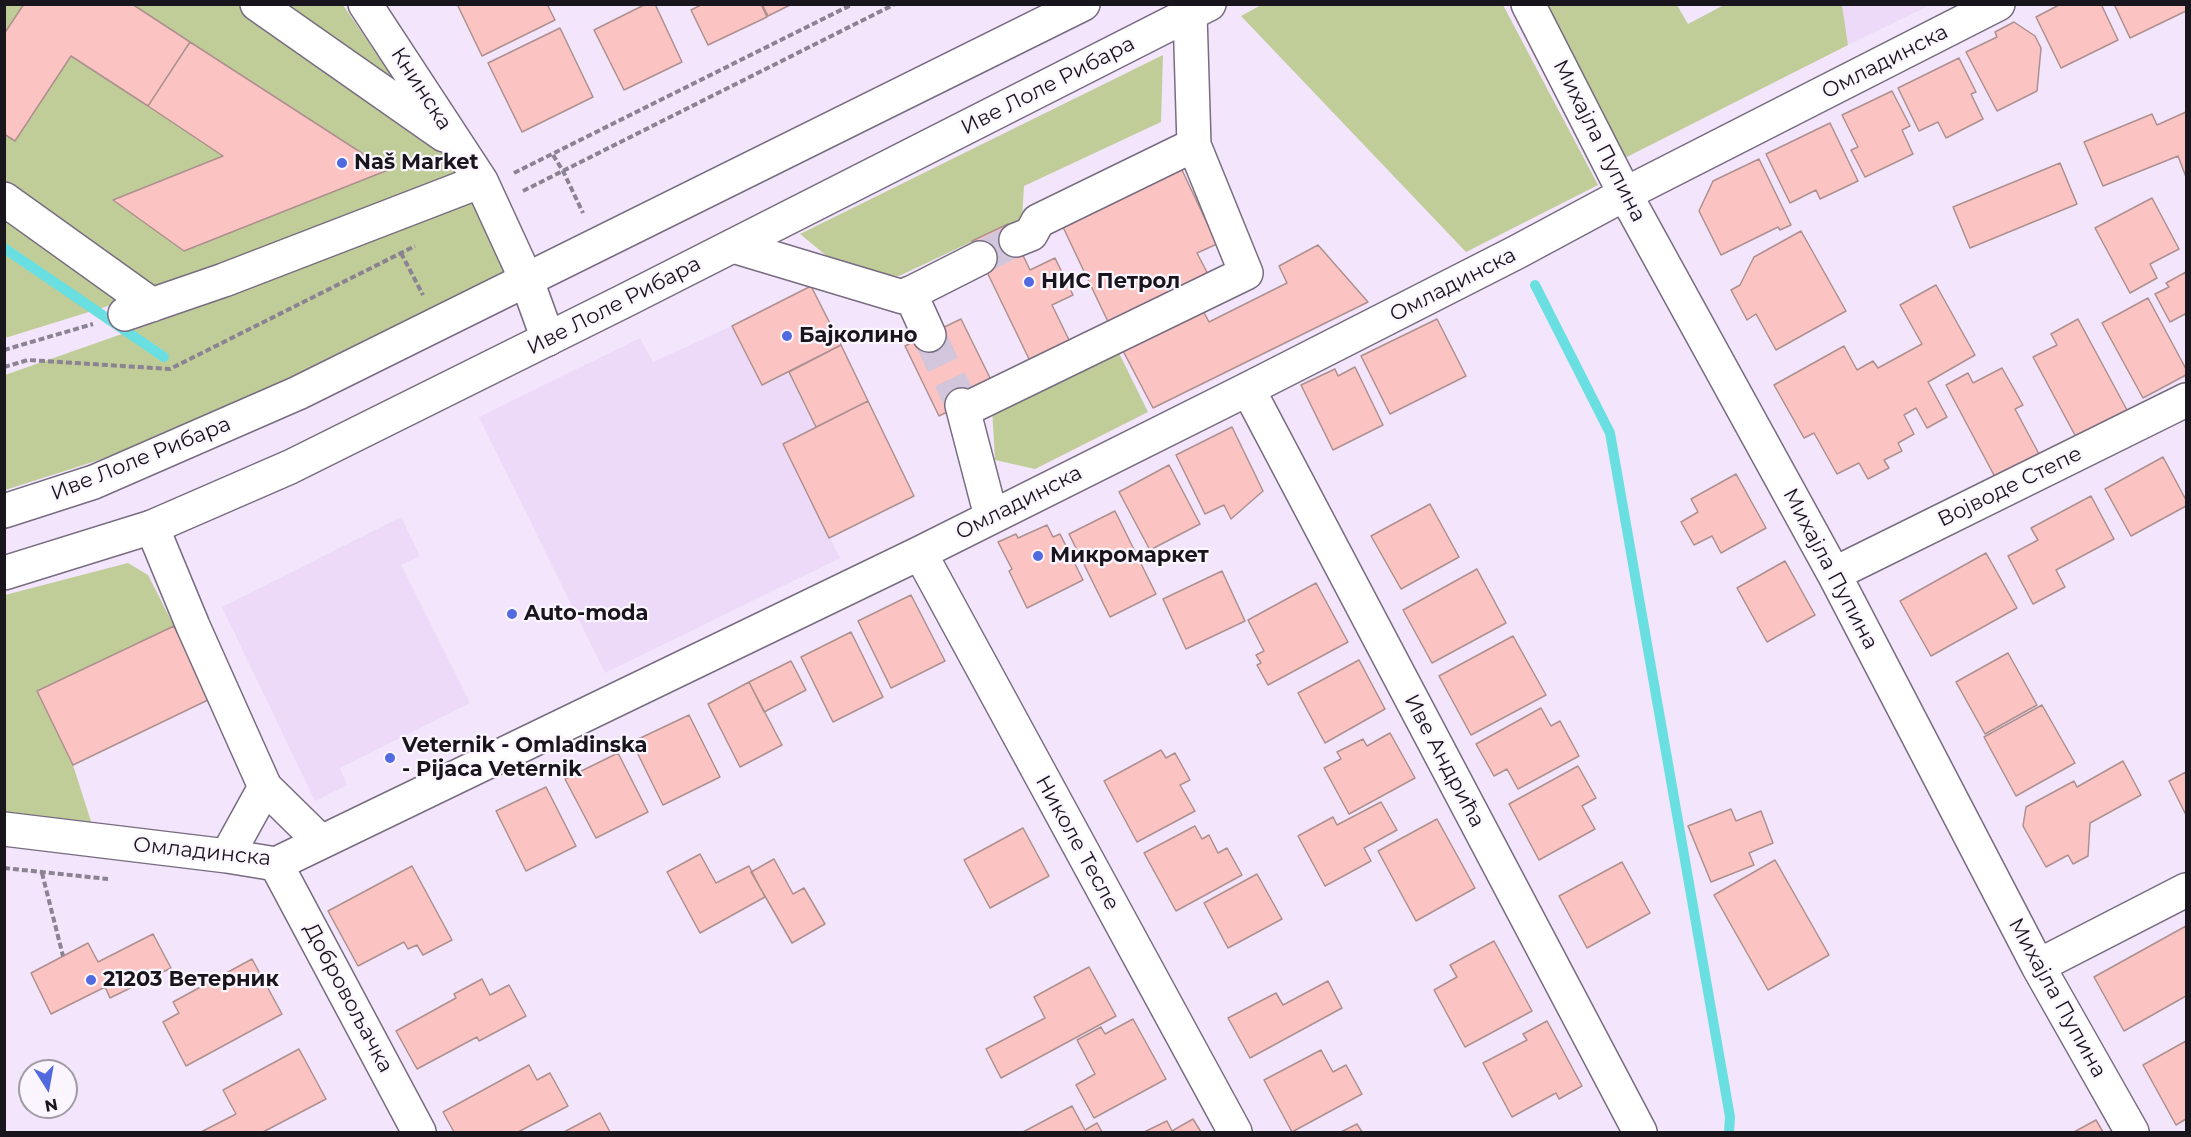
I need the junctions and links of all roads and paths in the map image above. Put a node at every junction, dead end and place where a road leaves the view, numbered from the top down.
1 (257, 4) edge
2 (365, 4) edge
3 (853, 4) edge
4 (1083, 4) edge
5 (1528, 4) edge
6 (1998, 4) edge
7 (1200, 9) edge
8 (458, 145) junction
9 (1194, 145) junction
10 (481, 181) junction
11 (1625, 194) junction
12 (4, 199) edge
13 (1016, 240) tunnel mouth
14 (733, 246) junction
15 (980, 258) tunnel mouth
16 (527, 281) junction
17 (910, 293) junction
18 (92, 324) dead end
19 (929, 335) tunnel mouth
20 (548, 339) junction
21 (4, 350) edge
22 (1248, 389) junction
23 (2187, 400) edge
24 (4, 511) edge
25 (991, 516) junction
26 (153, 527) junction
27 (920, 553) junction
28 (4, 573) edge
29 (1833, 574) junction
30 (265, 787) junction
31 (4, 829) edge
32 (320, 841) junction
33 (228, 856) junction
34 (276, 864) junction
35 (42, 873) dead end
36 (2187, 890) edge
37 (63, 956) dead end
38 (2038, 966) junction
39 (419, 1132) edge
40 (1234, 1132) edge
41 (1640, 1132) edge
42 (2132, 1132) edge

1 - 8 street
2 - 8 street, Книнска
3 - 10 path
4 - 16 street, Иве Лоле Рибара
5 - 11 street, Михајла Пупина
6 - 11 street, Омладинска
7 - 9 street
7 - 14 street, Иве Лоле Рибара
8 - 10 street, Книнска
9 - 13 street
9 - 25 street
10 - 12 street
10 - 16 street, Книнска
11 - 22 street, Омладинска
11 - 29 street, Михајла Пупина
14 - 17 street
14 - 20 street, Иве Лоле Рибара
15 - 17 street
16 - 20 street, Книнска
16 - 24 street, Иве Лоле Рибара
17 - 19 street
18 - 21 path
20 - 26 street, Иве Лоле Рибара
22 - 25 street, Омладинска
22 - 41 street, Иве Андрића
23 - 29 street, Војводе Степе
25 - 27 street, Омладинска
26 - 28 street, Иве Лоле Рибара
26 - 30 street
27 - 32 street, Омладинска
27 - 40 street, Николе Тесле
29 - 38 street, Михајла Пупина
30 - 32 street
30 - 33 street
31 - 33 street, Омладинска
32 - 34 street, Омладинска
33 - 34 street, Омладинска
34 - 39 street, Добровољачка
35 - 37 path
36 - 38 street
38 - 42 street, Михајла Пупина

